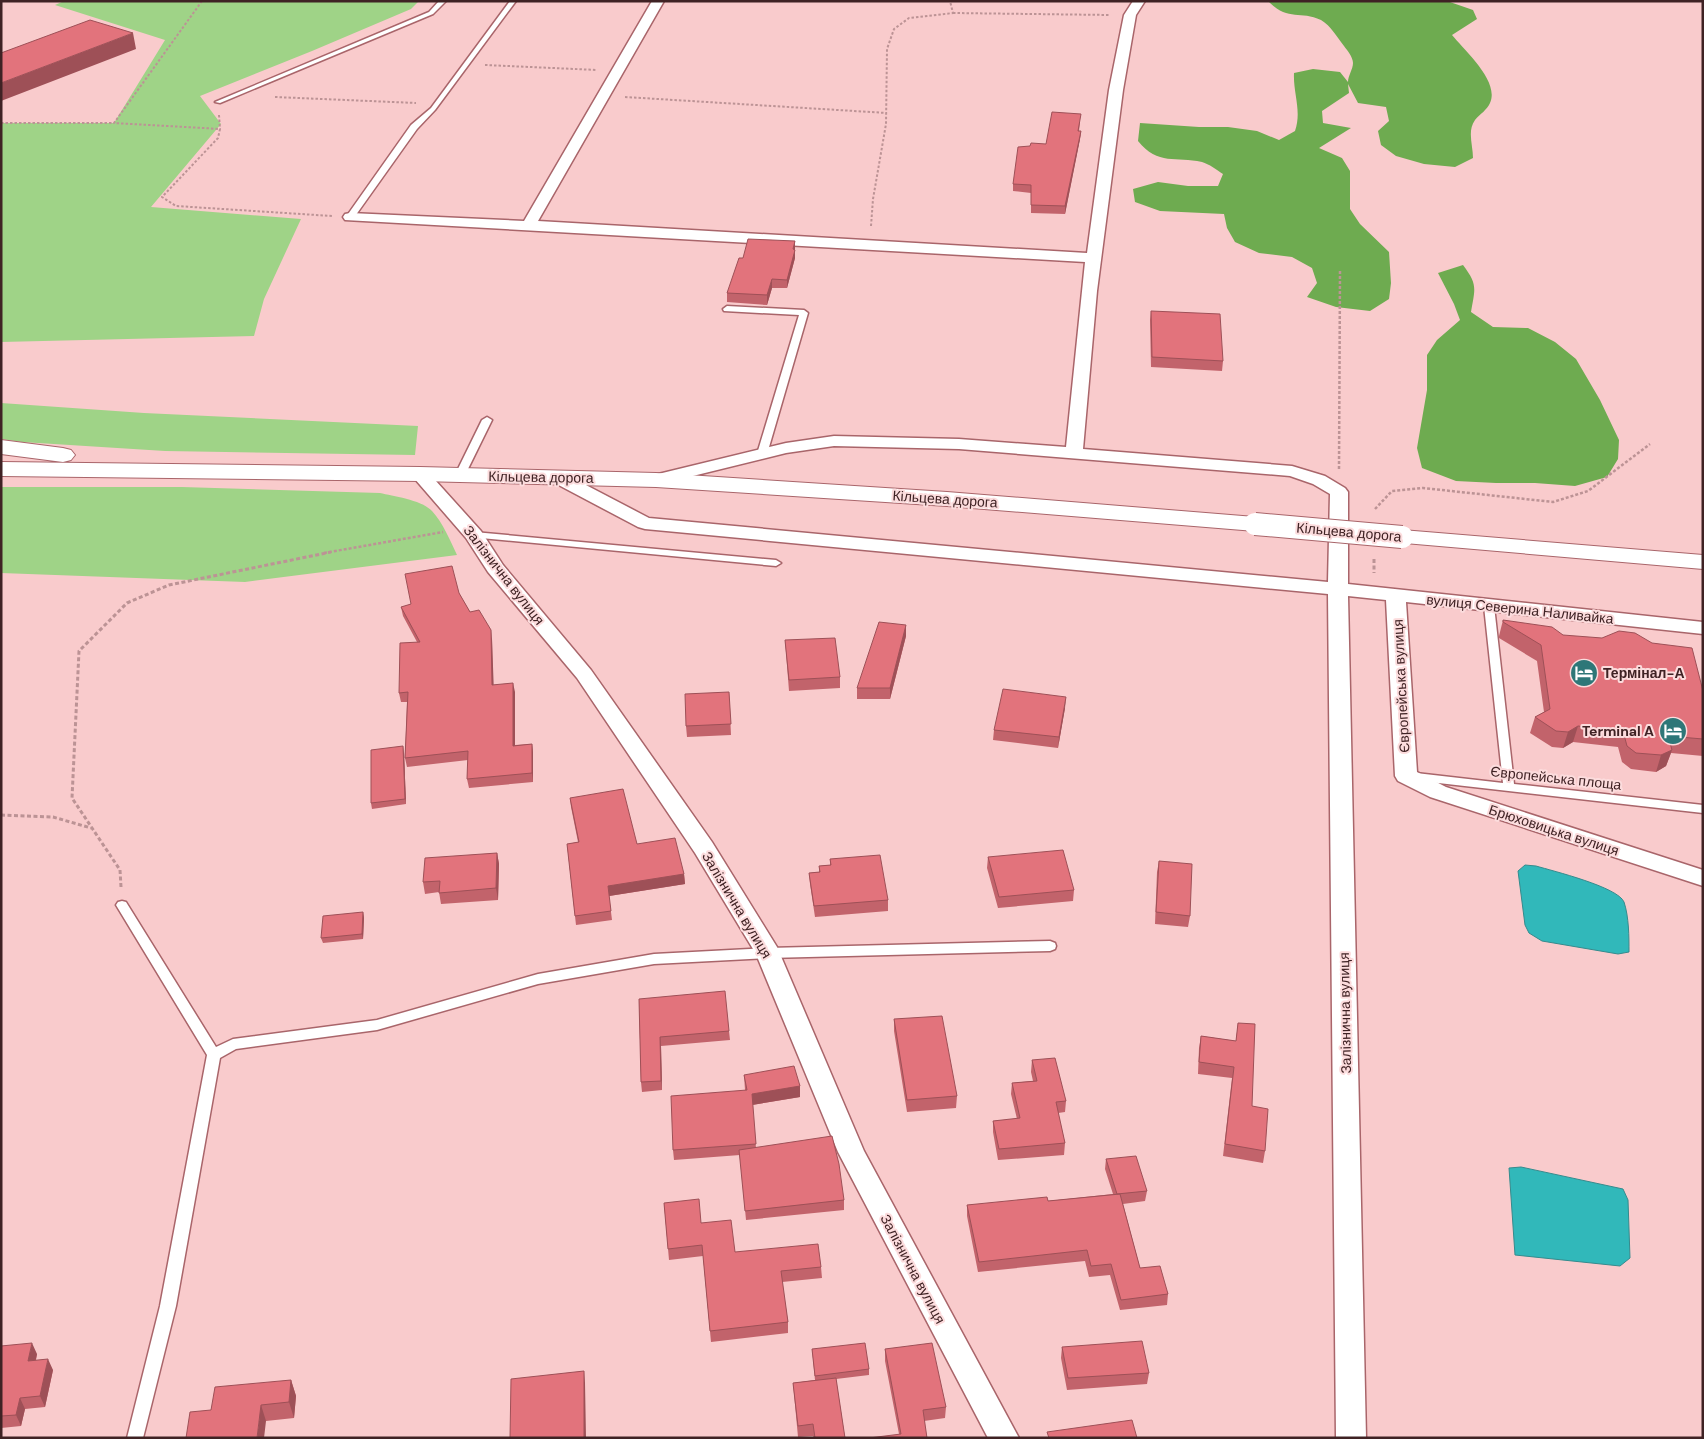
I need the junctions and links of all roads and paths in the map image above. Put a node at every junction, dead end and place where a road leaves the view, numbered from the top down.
1 (202, 1) edge
2 (443, 1) edge
3 (513, 1) edge
4 (658, 1) edge
5 (950, 1) edge
6 (1139, 1) edge
7 (953, 12) junction
8 (1130, 15) junction
9 (467, 64) junction
10 (617, 72) junction
11 (235, 94) junction
12 (603, 96) junction
13 (218, 102) dead end
14 (437, 104) junction
15 (887, 113) junction
16 (1, 123) edge
17 (114, 123) junction
18 (350, 217) junction
19 (529, 224) junction
20 (866, 246) junction
21 (1094, 258) junction
22 (1340, 271) dead end
23 (727, 309) dead end
24 (486, 420) dead end
25 (1650, 444) dead end
26 (1, 447) edge
27 (1074, 453) junction
28 (762, 454) junction
29 (1, 469) edge
30 (186, 470) junction
31 (420, 474) junction
32 (460, 475) junction
33 (557, 477) junction
34 (656, 480) junction
35 (1339, 492) junction
36 (1373, 511) dead end
37 (469, 530) junction
38 (1374, 557) dead end
39 (1703, 562) edge
40 (776, 563) dead end
41 (1338, 589) junction
42 (1374, 594) junction
43 (1396, 596) junction
44 (1489, 606) junction
45 (1703, 628) edge
46 (1406, 776) junction
47 (1509, 788) junction
48 (1703, 809) edge
49 (1, 815) edge
50 (91, 828) junction
51 (1703, 878) edge
52 (122, 905) joint
53 (1050, 946) dead end
54 (768, 953) junction
55 (214, 1055) junction
56 (135, 1438) edge
57 (1004, 1438) edge
58 (1351, 1438) edge

1 - 17 path
2 - 11 lane
3 - 9 lane
4 - 10 street
5 - 7 path
6 - 8 street
7 - 8 path
7 - 15 path
8 - 21 street
9 - 10 path
9 - 14 lane
10 - 12 street
11 - 13 lane
11 - 14 path
12 - 15 path
12 - 19 street
14 - 18 lane
15 - 20 path
16 - 17 path
17 - 18 path
18 - 19 street
19 - 20 street
20 - 21 street
21 - 27 street
22 - 35 path
23 - 28 lane
24 - 32 lane
25 - 36 path
26 - 30 highway
27 - 28 street
27 - 35 street
28 - 34 street
29 - 30 highway
30 - 31 highway, Кільцева дорога
31 - 32 highway, Кільцева дорога
31 - 37 street, Залізнична вулиця
32 - 33 highway, Кільцева дорога
33 - 34 highway, Кільцева дорога
33 - 41 street, вулиця Северина Наливайка
34 - 39 highway, Кільцева дорога, bridge
35 - 41 street, Залізнична вулиця
37 - 40 lane
37 - 50 path
37 - 54 street, Залізнична вулиця
38 - 42 path
41 - 42 street, вулиця Северина Наливайка
41 - 58 street, Залізнична вулиця
42 - 43 street, вулиця Северина Наливайка
43 - 44 street, вулиця Северина Наливайка
43 - 46 street, Європейська вулиця
44 - 45 street, вулиця Северина Наливайка
44 - 47 lane
46 - 47 lane, Європейська площа
46 - 51 street, Брюховицька вулиця
47 - 48 lane, Європейська площа
49 - 50 path
50 - 52 path
52 - 55 lane
53 - 54 lane
54 - 55 lane
54 - 57 street, Залізнична вулиця
55 - 56 lane

